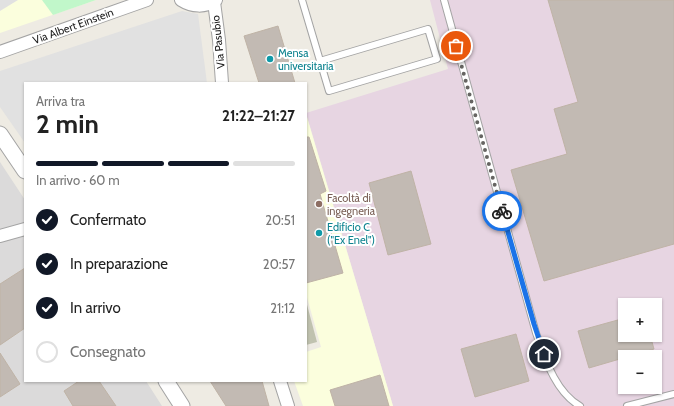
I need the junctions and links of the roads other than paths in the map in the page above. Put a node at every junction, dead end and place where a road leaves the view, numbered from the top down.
1 (147, 0) edge
2 (181, 0) edge
3 (302, 0) edge
4 (444, 0) edge
5 (215, 1) edge
6 (0, 52) edge
7 (320, 61) junction
8 (222, 82) edge
9 (0, 134) edge
10 (24, 170) edge
11 (24, 229) edge
12 (0, 236) edge
13 (167, 382) edge
14 (280, 382) edge
15 (674, 394) edge
16 (182, 406) edge
17 (288, 406) edge
18 (580, 406) edge
19 (627, 406) edge

1 - 6 street, Via Albert Einstein
2 - 5 street
3 - 7 lane
4 - 18 lane
5 - 8 street, Via Pasubio
7 - 7 lane
9 - 10 street
11 - 12 street
13 - 16 street
14 - 17 street
15 - 19 lane

